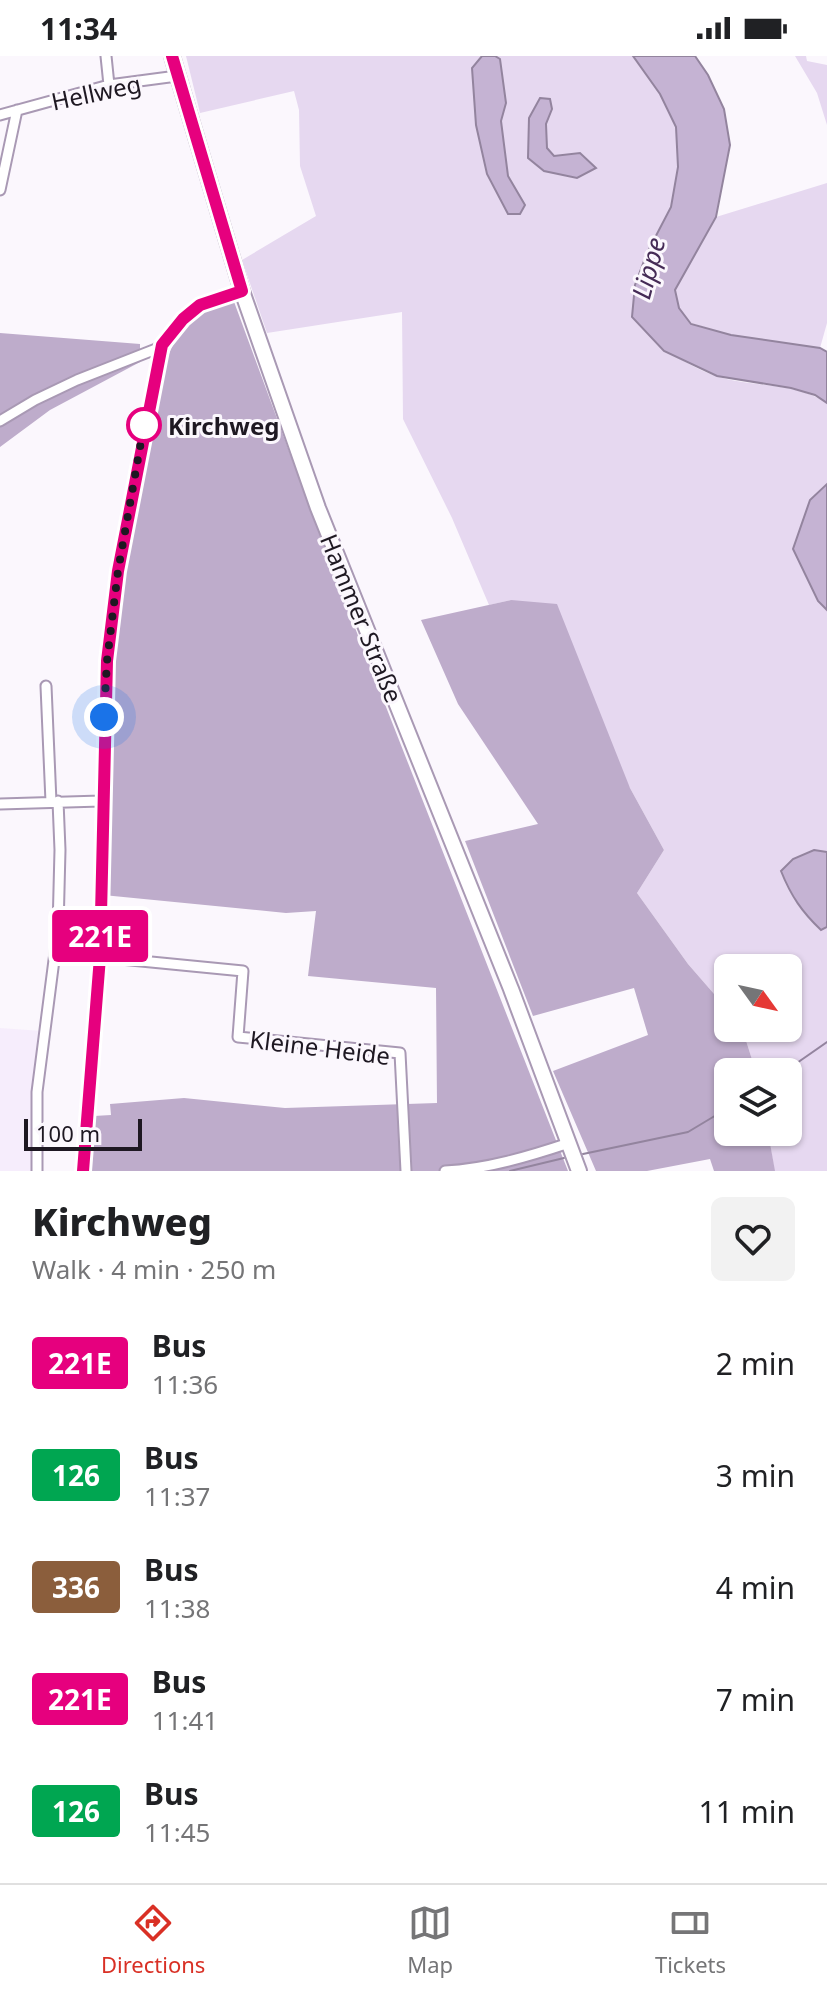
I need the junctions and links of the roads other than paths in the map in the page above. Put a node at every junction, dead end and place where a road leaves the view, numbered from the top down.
1 (106, 56) edge
2 (172, 56) edge
3 (177, 76) junction
4 (109, 85) junction
5 (17, 110) junction
6 (0, 115) edge
7 (0, 190) edge
8 (242, 291) junction
9 (162, 345) junction
10 (0, 421) edge
11 (46, 686) dead end
12 (54, 801) junction
13 (101, 801) junction
14 (0, 804) edge
15 (100, 957) junction
16 (569, 1143) junction
17 (37, 1171) edge
18 (83, 1171) edge
19 (406, 1171) edge
20 (445, 1171) edge
21 (579, 1171) edge

1 - 4 street
2 - 3 main road, Hammer Straße
3 - 4 street, Hellweg
3 - 8 main road, Hammer Straße
4 - 5 street, Hellweg
5 - 6 street, Hellweg
5 - 7 street, Hellweg
8 - 9 street
8 - 16 main road, Hammer Straße
9 - 10 street
9 - 13 street
11 - 12 street
12 - 13 street
12 - 14 street
12 - 17 street
13 - 15 street
15 - 18 street
15 - 19 street, Kleine Heide
16 - 20 street
16 - 21 main road, Hammer Straße

